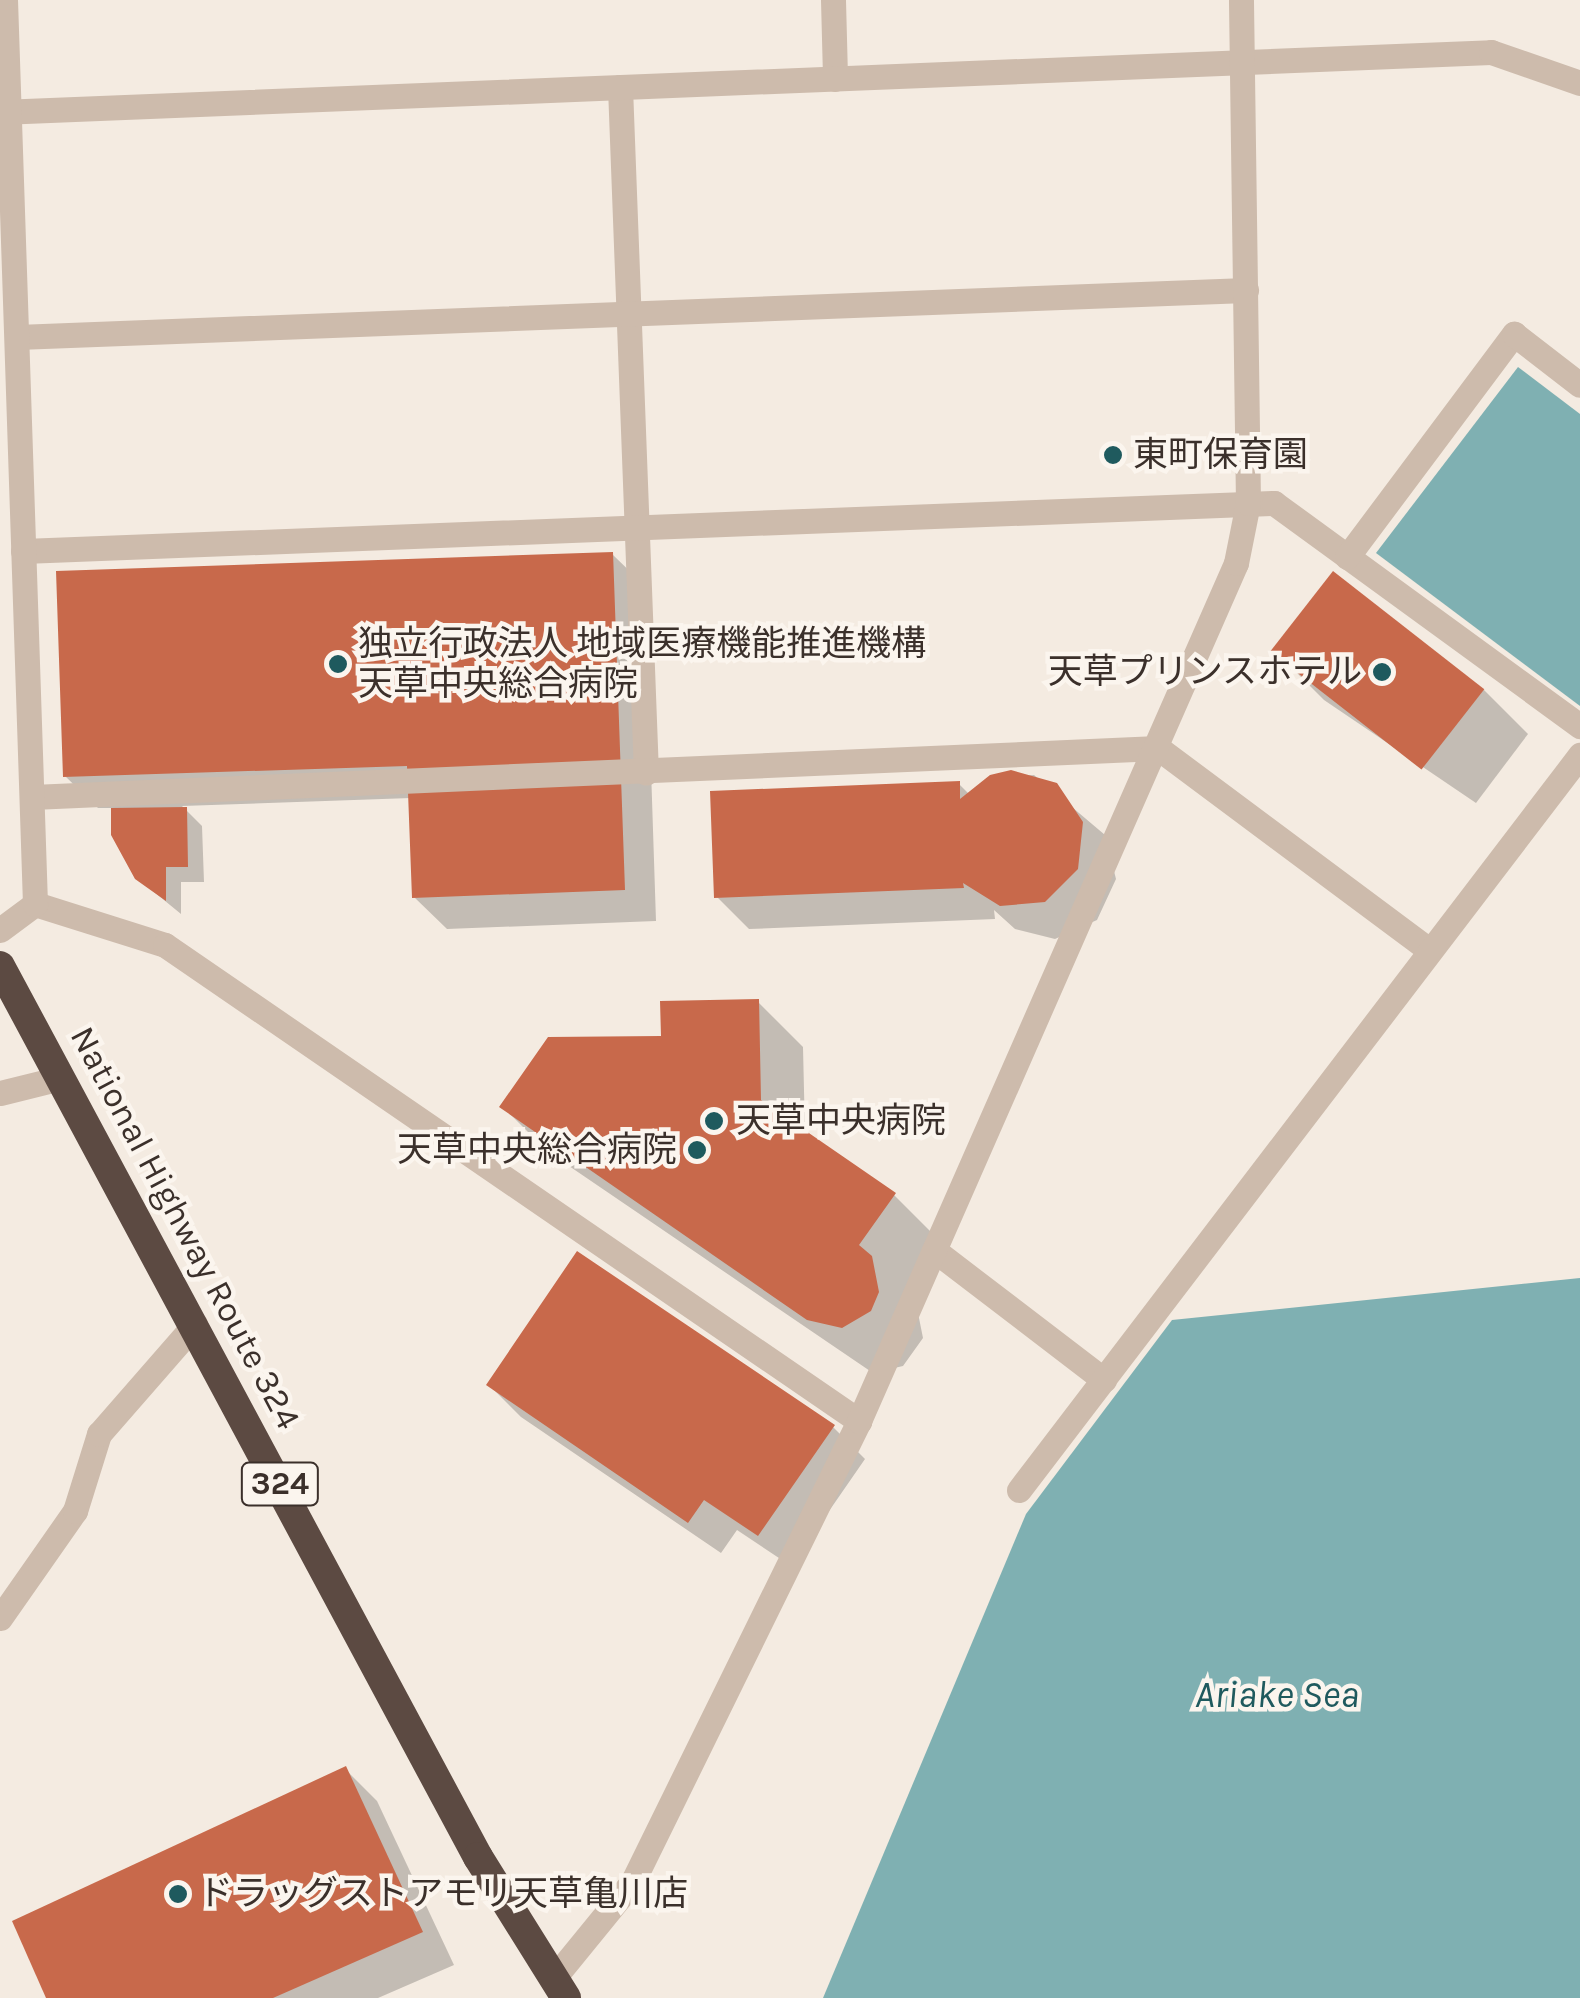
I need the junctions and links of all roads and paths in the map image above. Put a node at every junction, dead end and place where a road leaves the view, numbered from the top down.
1 (5, 0) edge
2 (832, 0) edge
3 (1241, 0) edge
4 (1243, 62) junction
5 (835, 79) junction
6 (1580, 83) edge
7 (620, 88) junction
8 (5, 112) edge
9 (1246, 290) junction
10 (628, 314) junction
11 (17, 337) junction
12 (1580, 384) edge
13 (1248, 503) junction
14 (636, 528) junction
15 (24, 551) junction
16 (1347, 557) junction
17 (1580, 726) edge
18 (1158, 748) junction
19 (1580, 755) edge
20 (646, 773) junction
21 (32, 797) junction
22 (36, 904) junction
23 (0, 930) edge
24 (1430, 951) junction
25 (0, 966) edge
26 (61, 1078) junction
27 (0, 1093) edge
28 (934, 1250) junction
29 (195, 1324) junction
30 (1104, 1380) junction
31 (859, 1421) junction
32 (1019, 1490) dead end
33 (0, 1618) edge
34 (559, 1989) edge

1 - 8 street
2 - 5 street
3 - 4 street
4 - 5 street
4 - 6 street
4 - 9 street
5 - 7 street
7 - 8 street
7 - 10 street
8 - 11 street
9 - 10 street
9 - 13 street
10 - 11 street
10 - 14 street
11 - 15 street
12 - 16 street
13 - 14 street
13 - 16 street
13 - 18 street
14 - 15 street
14 - 20 street
15 - 21 street
16 - 17 street
18 - 20 street
18 - 24 street
18 - 28 street
19 - 24 street
20 - 21 street
21 - 22 street
22 - 23 street
22 - 31 street
24 - 30 street
25 - 26 highway, National Highway Route 324 / 324
26 - 27 street
26 - 29 highway, National Highway Route 324 / 324
28 - 30 street
28 - 31 street
29 - 33 street
29 - 34 highway, National Highway Route 324 / 324
30 - 32 street
31 - 34 street

